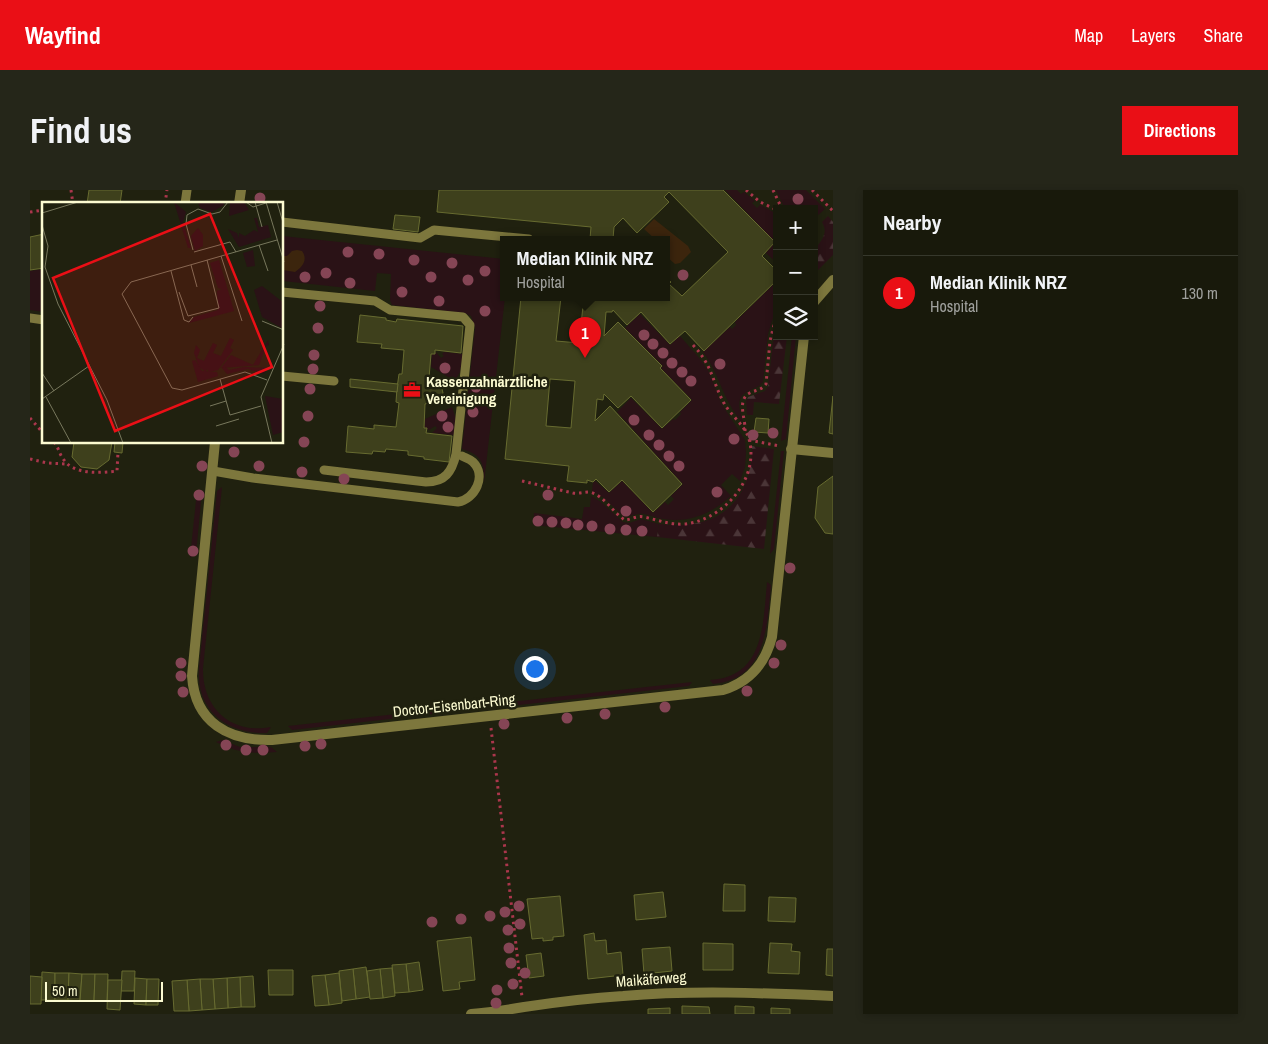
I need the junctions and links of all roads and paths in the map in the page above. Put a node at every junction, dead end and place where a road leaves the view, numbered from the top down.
1 (746, 190) edge
2 (773, 190) edge
3 (812, 190) edge
4 (780, 205) edge
5 (773, 208) edge
6 (833, 211) edge
7 (284, 222) edge
8 (500, 236) edge
9 (833, 280) edge
10 (284, 292) edge
11 (818, 297) edge
12 (773, 329) edge
13 (804, 340) edge
14 (692, 345) dead end
15 (284, 376) edge
16 (334, 381) dead end
17 (30, 418) edge
18 (745, 430) junction
19 (42, 432) edge
20 (749, 440) junction
21 (55, 444) edge
22 (215, 444) edge
23 (780, 446) junction
24 (791, 449) junction
25 (118, 452) dead end
26 (833, 452) edge
27 (779, 455) dead end
28 (462, 456) dead end
29 (30, 459) edge
30 (67, 464) junction
31 (324, 470) dead end
32 (212, 471) junction
33 (522, 481) dead end
34 (490, 716) junction
35 (833, 996) edge
36 (524, 1007) junction
37 (492, 1013) edge
38 (471, 1014) edge

1 - 5 path
2 - 4 path
3 - 6 path
7 - 8 lane
9 - 11 street
10 - 31 lane
12 - 18 path
13 - 24 street, Doctor-Eisenbart-Ring
14 - 18 path
15 - 16 lane
17 - 19 path
18 - 20 path
20 - 23 path
20 - 33 path
21 - 30 path
22 - 32 street, Doctor-Eisenbart-Ring
23 - 24 path
23 - 27 path
24 - 26 street
24 - 34 street, Doctor-Eisenbart-Ring
25 - 30 path
28 - 32 lane
29 - 30 path
32 - 34 street, Doctor-Eisenbart-Ring
34 - 36 path
35 - 36 street, Maikäferweg
36 - 37 street, Maikäferweg
37 - 38 street, Maikäferweg

